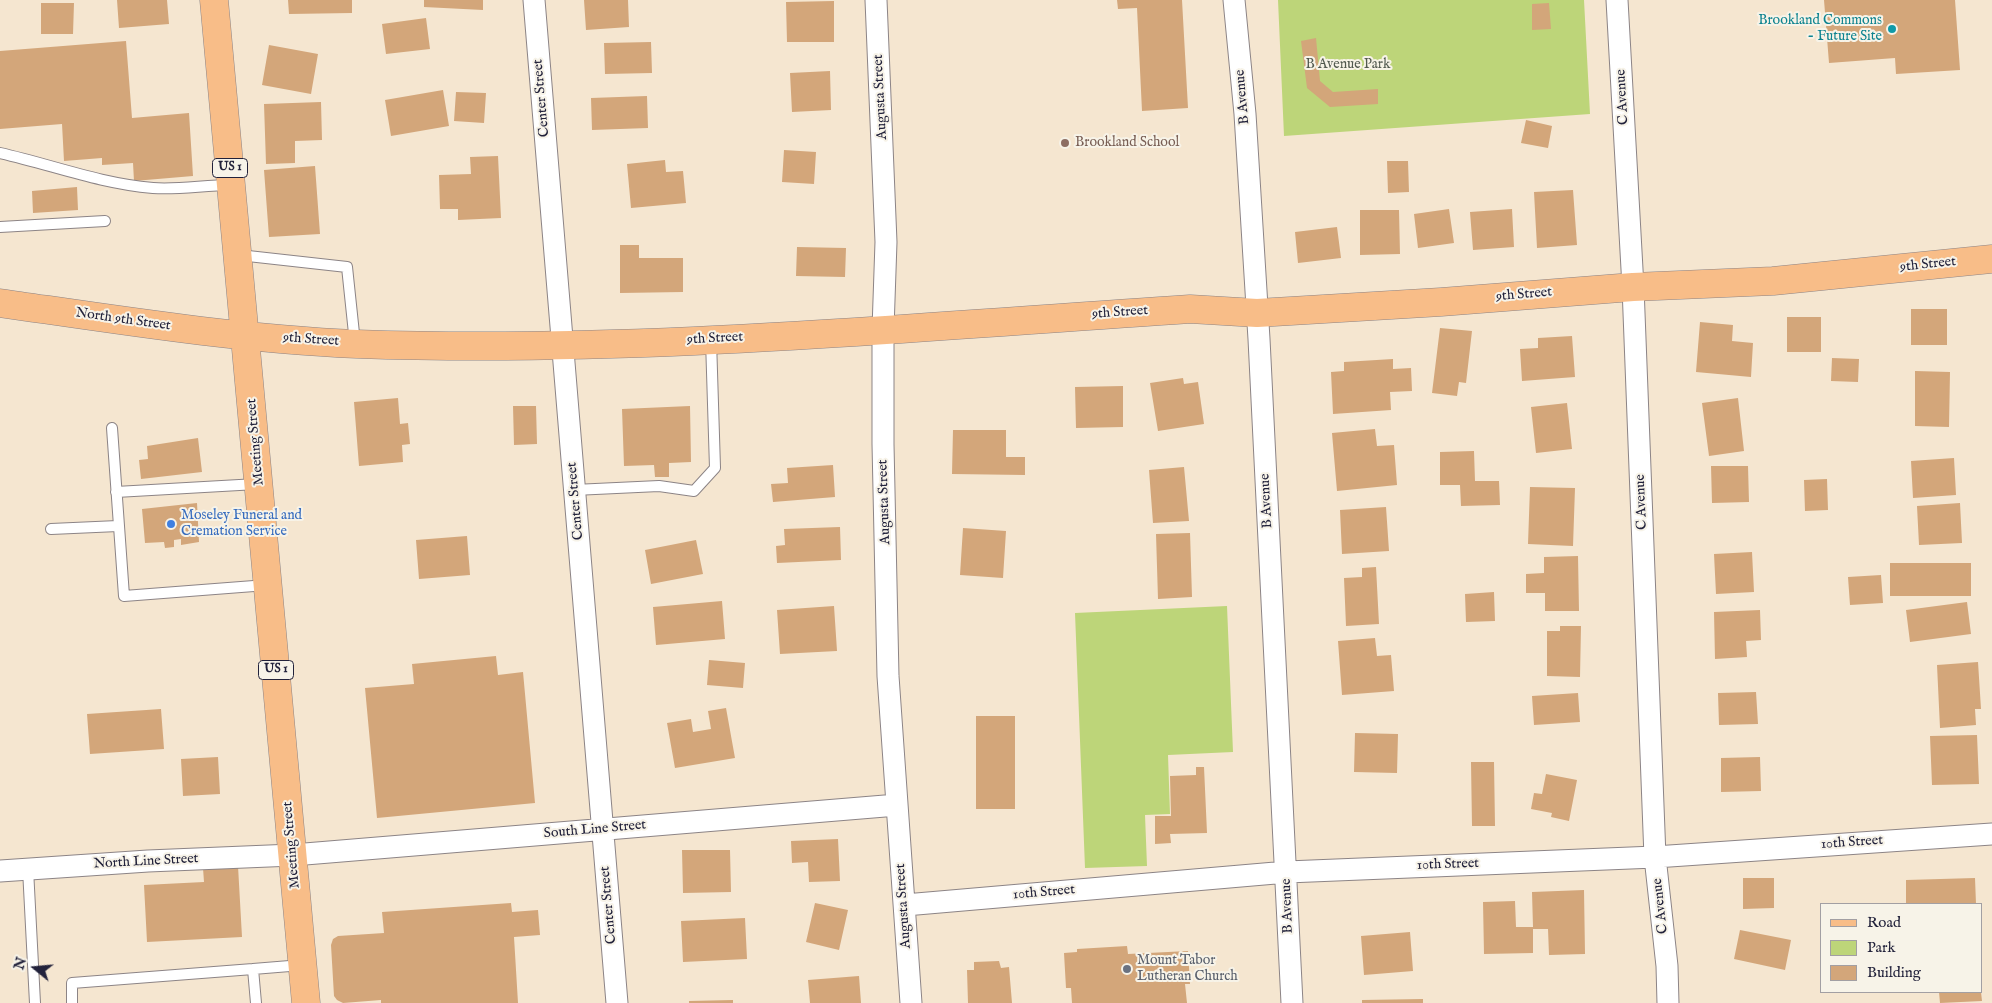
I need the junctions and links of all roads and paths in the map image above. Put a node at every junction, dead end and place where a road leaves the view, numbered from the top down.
1 (214, 0) edge
2 (534, 0) edge
3 (876, 0) edge
4 (1234, 0) edge
5 (1617, 0) edge
6 (0, 153) edge
7 (232, 184) junction
8 (105, 221) dead end
9 (0, 227) edge
10 (238, 255) junction
11 (1992, 259) edge
12 (1633, 287) junction
13 (0, 303) edge
14 (1258, 313) junction
15 (883, 329) junction
16 (246, 336) junction
17 (711, 339) junction
18 (355, 344) junction
19 (563, 345) junction
20 (112, 428) dead end
21 (259, 484) junction
22 (574, 490) junction
23 (116, 492) junction
24 (118, 526) junction
25 (52, 529) dead end
26 (268, 585) junction
27 (897, 805) junction
28 (603, 830) junction
29 (1992, 834) edge
30 (293, 855) junction
31 (1655, 856) junction
32 (28, 869) junction
33 (0, 872) edge
34 (1287, 872) junction
35 (905, 905) junction
36 (303, 965) junction
37 (253, 969) junction
38 (36, 1003) edge
39 (72, 1003) edge
40 (256, 1003) edge
41 (306, 1003) edge
42 (617, 1003) edge
43 (911, 1003) edge
44 (1292, 1003) edge
45 (1668, 1003) edge

1 - 7 main road, Meeting Street / US 1
2 - 19 street, Center Street
3 - 15 street, Augusta Street
4 - 14 street, B Avenue
5 - 12 street, C Avenue
6 - 7 lane
7 - 10 main road, Meeting Street / US 1
8 - 9 lane
10 - 16 main road, Meeting Street / US 1
10 - 18 lane
11 - 12 main road, 9th Street
12 - 14 main road, 9th Street
12 - 31 street, C Avenue
13 - 16 main road, North 9th Street
14 - 15 main road, 9th Street
14 - 34 street, B Avenue
15 - 17 main road, 9th Street
15 - 27 street, Augusta Street
16 - 18 main road, 9th Street
16 - 21 main road, Meeting Street / US 1
17 - 19 main road, 9th Street
17 - 22 lane
18 - 19 main road, 9th Street
19 - 22 street, Center Street
20 - 23 lane
21 - 23 lane
21 - 26 main road, Meeting Street / US 1
22 - 28 street, Center Street
23 - 24 lane
24 - 25 lane
24 - 26 lane
26 - 30 main road, Meeting Street / US 1
27 - 28 street, South Line Street
27 - 35 street, Augusta Street
28 - 30 street, South Line Street
28 - 42 street, Center Street
29 - 31 street, 10th Street
30 - 32 street, North Line Street
30 - 36 main road, Meeting Street / US 1
31 - 34 street, 10th Street
31 - 45 street, C Avenue
32 - 33 street, North Line Street
32 - 38 lane
34 - 35 street, 10th Street
34 - 44 street, B Avenue
35 - 43 street, Augusta Street
36 - 37 lane
36 - 41 main road, Meeting Street / US 1
37 - 39 lane
37 - 40 lane

